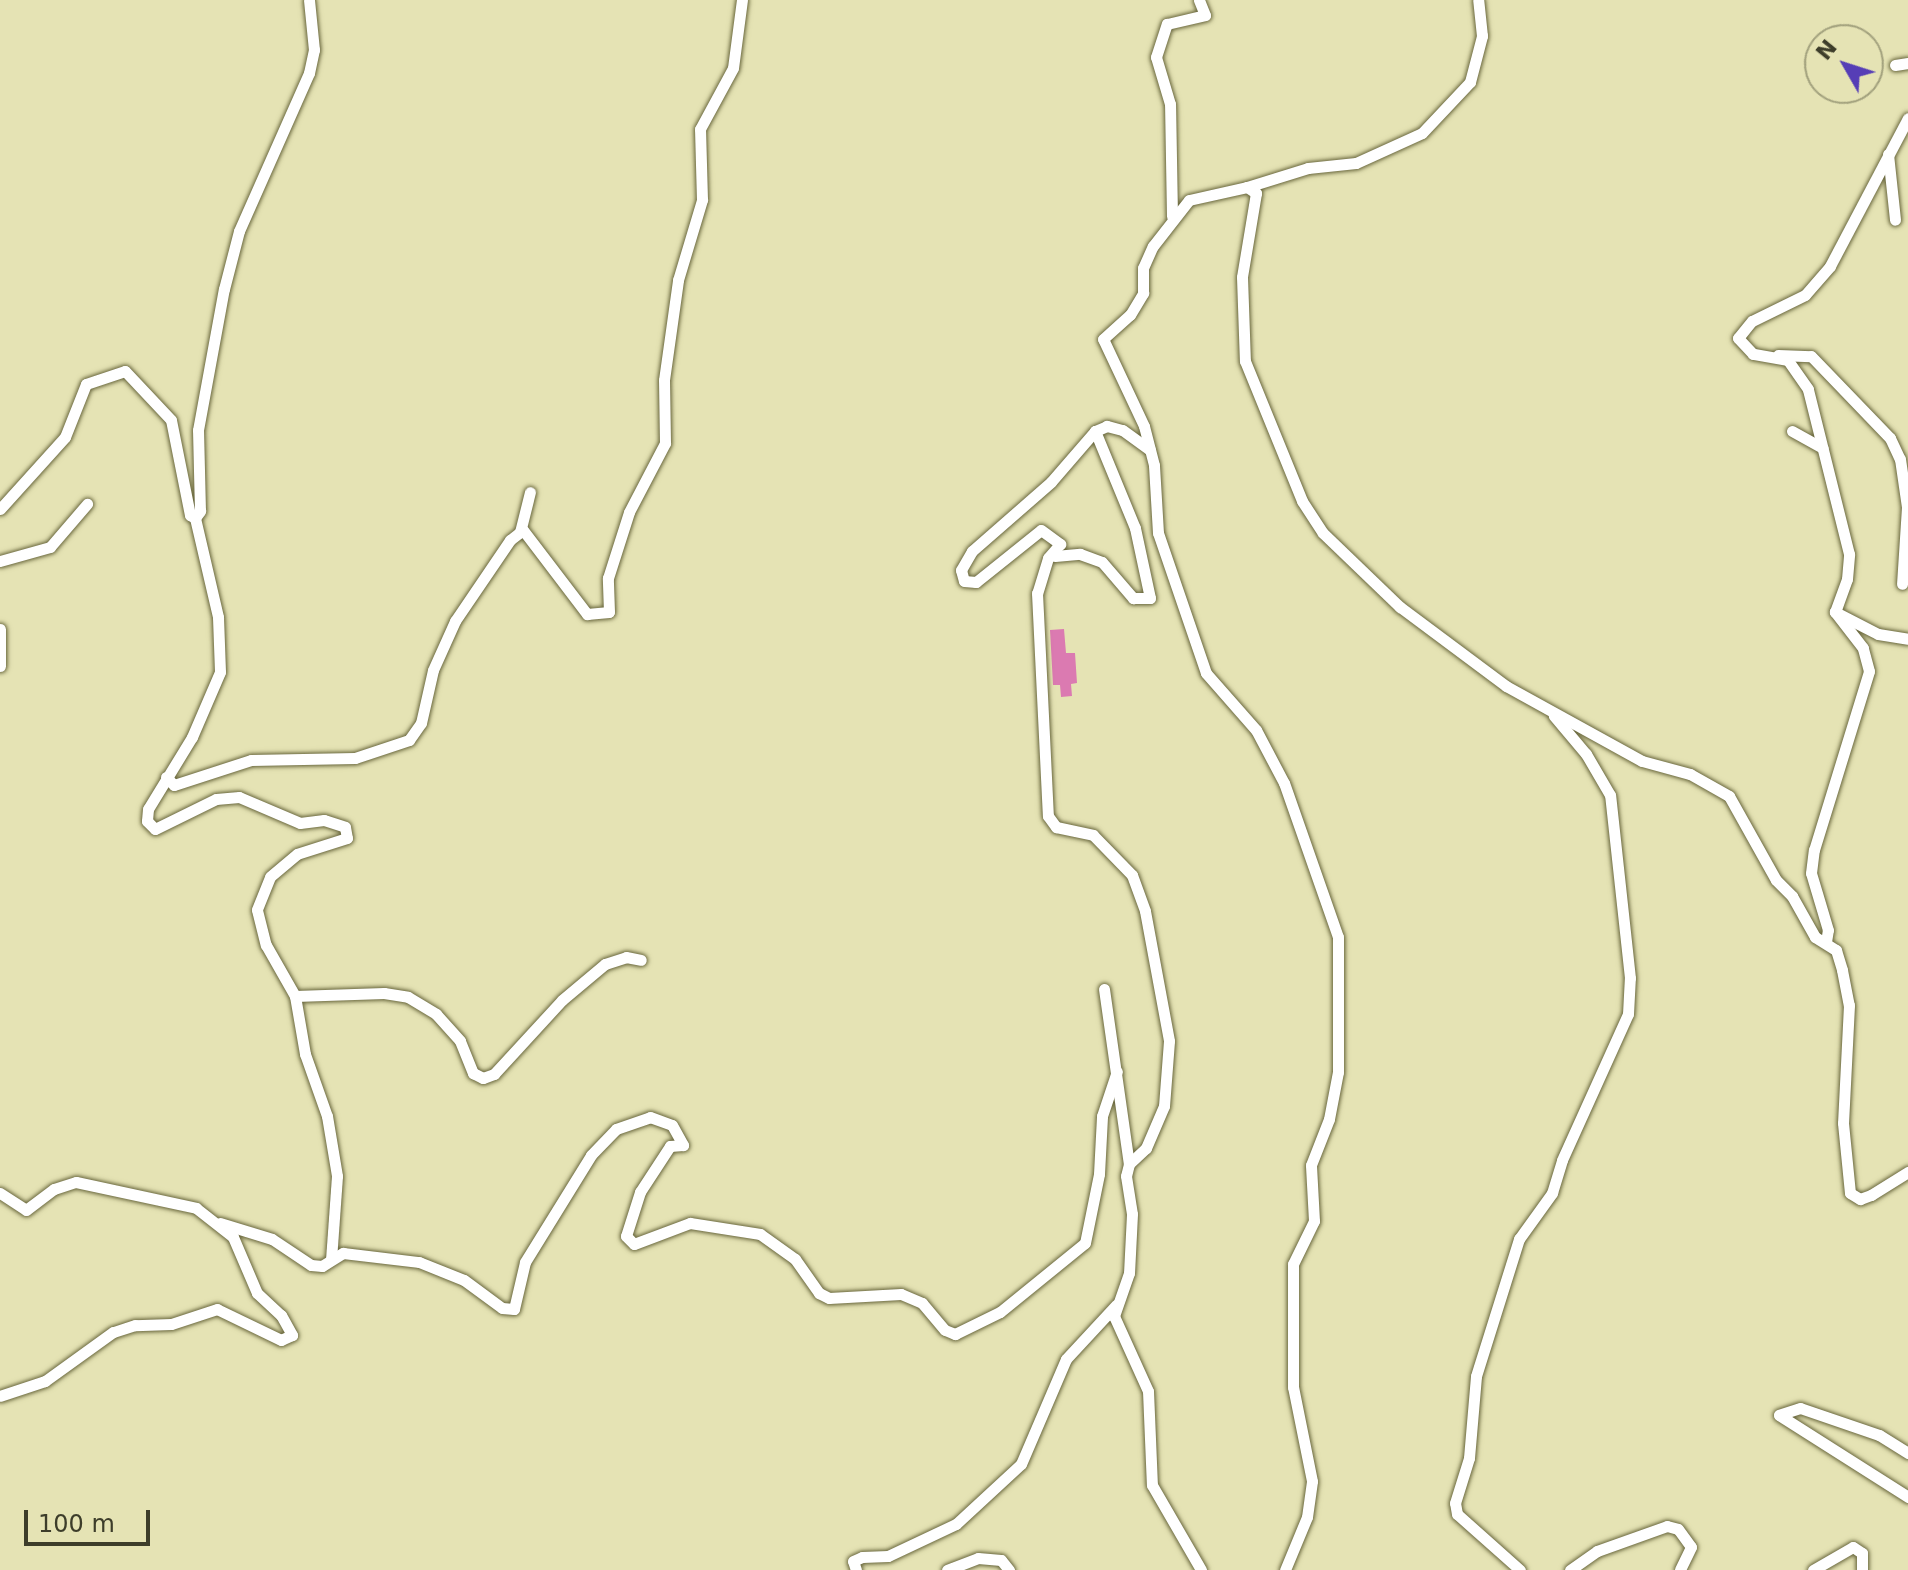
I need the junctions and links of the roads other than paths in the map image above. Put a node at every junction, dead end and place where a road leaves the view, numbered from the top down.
1 (309, 0) edge
2 (742, 0) edge
3 (1199, 0) edge
4 (1478, 0) edge
5 (1908, 63) edge
6 (1895, 65) dead end
7 (1908, 118) edge
8 (1888, 154) junction
9 (1247, 187) junction
10 (1172, 216) junction
11 (1895, 220) dead end
12 (1777, 356) junction
13 (1095, 431) junction
14 (1792, 431) dead end
15 (1823, 448) junction
16 (1151, 450) junction
17 (530, 492) dead end
18 (87, 504) dead end
19 (0, 509) edge
20 (195, 518) junction
21 (520, 532) junction
22 (1055, 556) junction
23 (0, 561) edge
24 (1902, 584) dead end
25 (1835, 612) junction
26 (0, 629) edge
27 (1908, 639) edge
28 (0, 666) edge
29 (1548, 710) junction
30 (166, 777) junction
31 (1826, 942) junction
32 (641, 960) dead end
33 (1104, 989) dead end
34 (295, 996) junction
35 (1117, 1071) junction
36 (1129, 1164) junction
37 (1908, 1172) edge
38 (0, 1193) edge
39 (220, 1223) junction
40 (331, 1259) junction
41 (1116, 1305) junction
42 (0, 1396) edge
43 (1908, 1453) edge
44 (1908, 1497) edge
45 (856, 1570) edge
46 (947, 1570) edge
47 (1009, 1570) edge
48 (1201, 1570) edge
49 (1285, 1570) edge
50 (1520, 1570) edge
51 (1570, 1570) edge
52 (1680, 1570) edge
53 (1813, 1570) edge
54 (1862, 1570) edge

1 - 20 street
2 - 21 street
3 - 10 street
4 - 9 street
5 - 6 street
7 - 8 street
8 - 11 street
8 - 12 street
9 - 10 street
9 - 29 street
10 - 16 street
12 - 15 street
12 - 24 street
13 - 16 street
13 - 22 street
13 - 22 street
14 - 15 street
15 - 25 street
16 - 49 street
17 - 21 street
18 - 23 street
19 - 20 street
20 - 30 street
21 - 30 street
22 - 36 street
25 - 27 street
25 - 31 street
26 - 28 street
29 - 31 street
29 - 50 street
30 - 34 street
31 - 37 street
32 - 34 street
33 - 35 street
34 - 40 street
35 - 36 street
35 - 40 street
36 - 41 street
38 - 39 street
39 - 40 street
39 - 42 street
41 - 45 street
41 - 48 street
43 - 44 street
46 - 47 street
51 - 52 street
53 - 54 street

